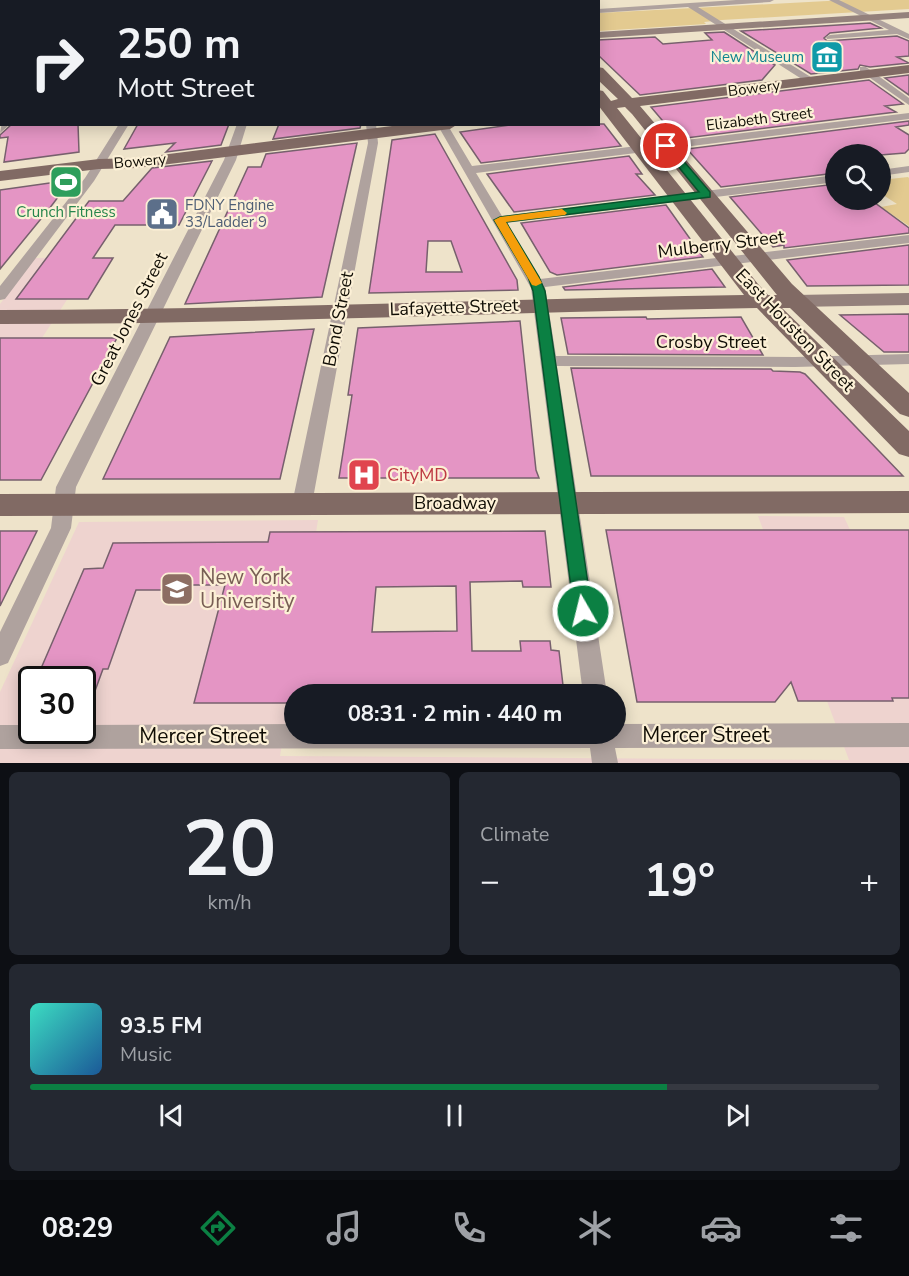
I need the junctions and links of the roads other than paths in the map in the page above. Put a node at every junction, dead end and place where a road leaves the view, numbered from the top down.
1 (770, 0) edge
2 (833, 0) edge
3 (686, 2) edge
4 (600, 11) edge
5 (909, 15) edge
6 (869, 17) junction
7 (723, 27) junction
8 (898, 32) junction
9 (600, 35) edge
10 (830, 37) dead end
11 (909, 37) edge
12 (909, 63) edge
13 (909, 69) edge
14 (866, 71) junction
15 (600, 73) edge
16 (806, 78) junction
17 (627, 100) junction
18 (601, 101) edge
19 (909, 102) edge
20 (909, 116) edge
21 (123, 126) edge
22 (241, 126) edge
23 (391, 126) edge
24 (425, 126) edge
25 (444, 126) edge
26 (372, 129) edge
27 (666, 146) junction
28 (234, 148) junction
29 (642, 148) junction
30 (99, 164) junction
31 (909, 169) edge
32 (470, 170) junction
33 (891, 171) edge
34 (0, 176) edge
35 (825, 179) edge
36 (706, 195) junction
37 (680, 198) junction
38 (500, 220) junction
39 (909, 239) edge
40 (758, 258) junction
41 (729, 261) junction
42 (539, 294) junction
43 (0, 296) edge
44 (909, 299) edge
45 (762, 301) junction
46 (795, 301) junction
47 (339, 311) junction
48 (152, 316) junction
49 (0, 317) edge
50 (857, 359) junction
51 (909, 359) edge
52 (821, 360) junction
53 (549, 362) junction
54 (909, 408) edge
55 (909, 447) edge
56 (909, 502) edge
57 (568, 503) junction
58 (302, 504) junction
59 (0, 505) edge
60 (63, 505) junction
61 (0, 656) edge
62 (594, 684) edge
63 (626, 734) edge
64 (284, 735) edge
65 (909, 735) edge
66 (0, 736) edge
67 (602, 744) edge
68 (605, 763) edge

1 - 3 street
2 - 6 street
3 - 4 street
3 - 7 street
5 - 6 main road
6 - 7 main road
6 - 8 street
7 - 9 main road
7 - 16 street
8 - 10 street
8 - 11 street
12 - 14 main road, Bowery
13 - 14 main road, Bowery
14 - 16 main road, Bowery
14 - 19 street
15 - 17 main road, East Houston Street
16 - 17 main road, Bowery
17 - 18 main road, Bowery
17 - 27 main road, East Houston Street
18 - 29 main road, East Houston Street
20 - 27 street, Elizabeth Street
21 - 30 street
22 - 28 street, Great Jones Street
23 - 26 main road, Bowery
24 - 26 main road, Bowery
25 - 32 street
26 - 28 main road, Bowery
26 - 47 street, Bond Street
27 - 29 street, Elizabeth Street
27 - 36 main road, East Houston Street
28 - 30 main road, Bowery
28 - 48 street, Great Jones Street
29 - 32 street, Elizabeth Street
29 - 37 main road, East Houston Street
30 - 34 main road, Bowery
30 - 43 street
31 - 33 street
32 - 38 street
35 - 36 street
36 - 37 street
36 - 40 main road, East Houston Street
37 - 38 street
37 - 41 main road, East Houston Street
38 - 42 street
39 - 40 street, Mulberry Street
40 - 41 street, Mulberry Street
40 - 46 main road, East Houston Street
41 - 42 street, Mulberry Street
41 - 45 main road, East Houston Street
42 - 45 main road, Lafayette Street
42 - 47 main road, Lafayette Street
42 - 53 street
44 - 46 main road, Lafayette Street
45 - 46 main road, Lafayette Street
45 - 52 main road, East Houston Street
46 - 50 main road, East Houston Street
47 - 48 main road, Lafayette Street
47 - 58 street, Bond Street
48 - 49 main road, Lafayette Street
48 - 60 street, Great Jones Street
50 - 51 street, Crosby Street
50 - 52 street, Crosby Street
50 - 54 main road, East Houston Street
52 - 53 street, Crosby Street
52 - 55 main road, East Houston Street
53 - 57 street
56 - 57 main road, Broadway
57 - 58 main road, Broadway
57 - 62 street
58 - 60 main road, Broadway
59 - 60 main road, Broadway
60 - 61 street, Great Jones Street
63 - 65 street, Mercer Street
64 - 66 street, Mercer Street
67 - 68 street

